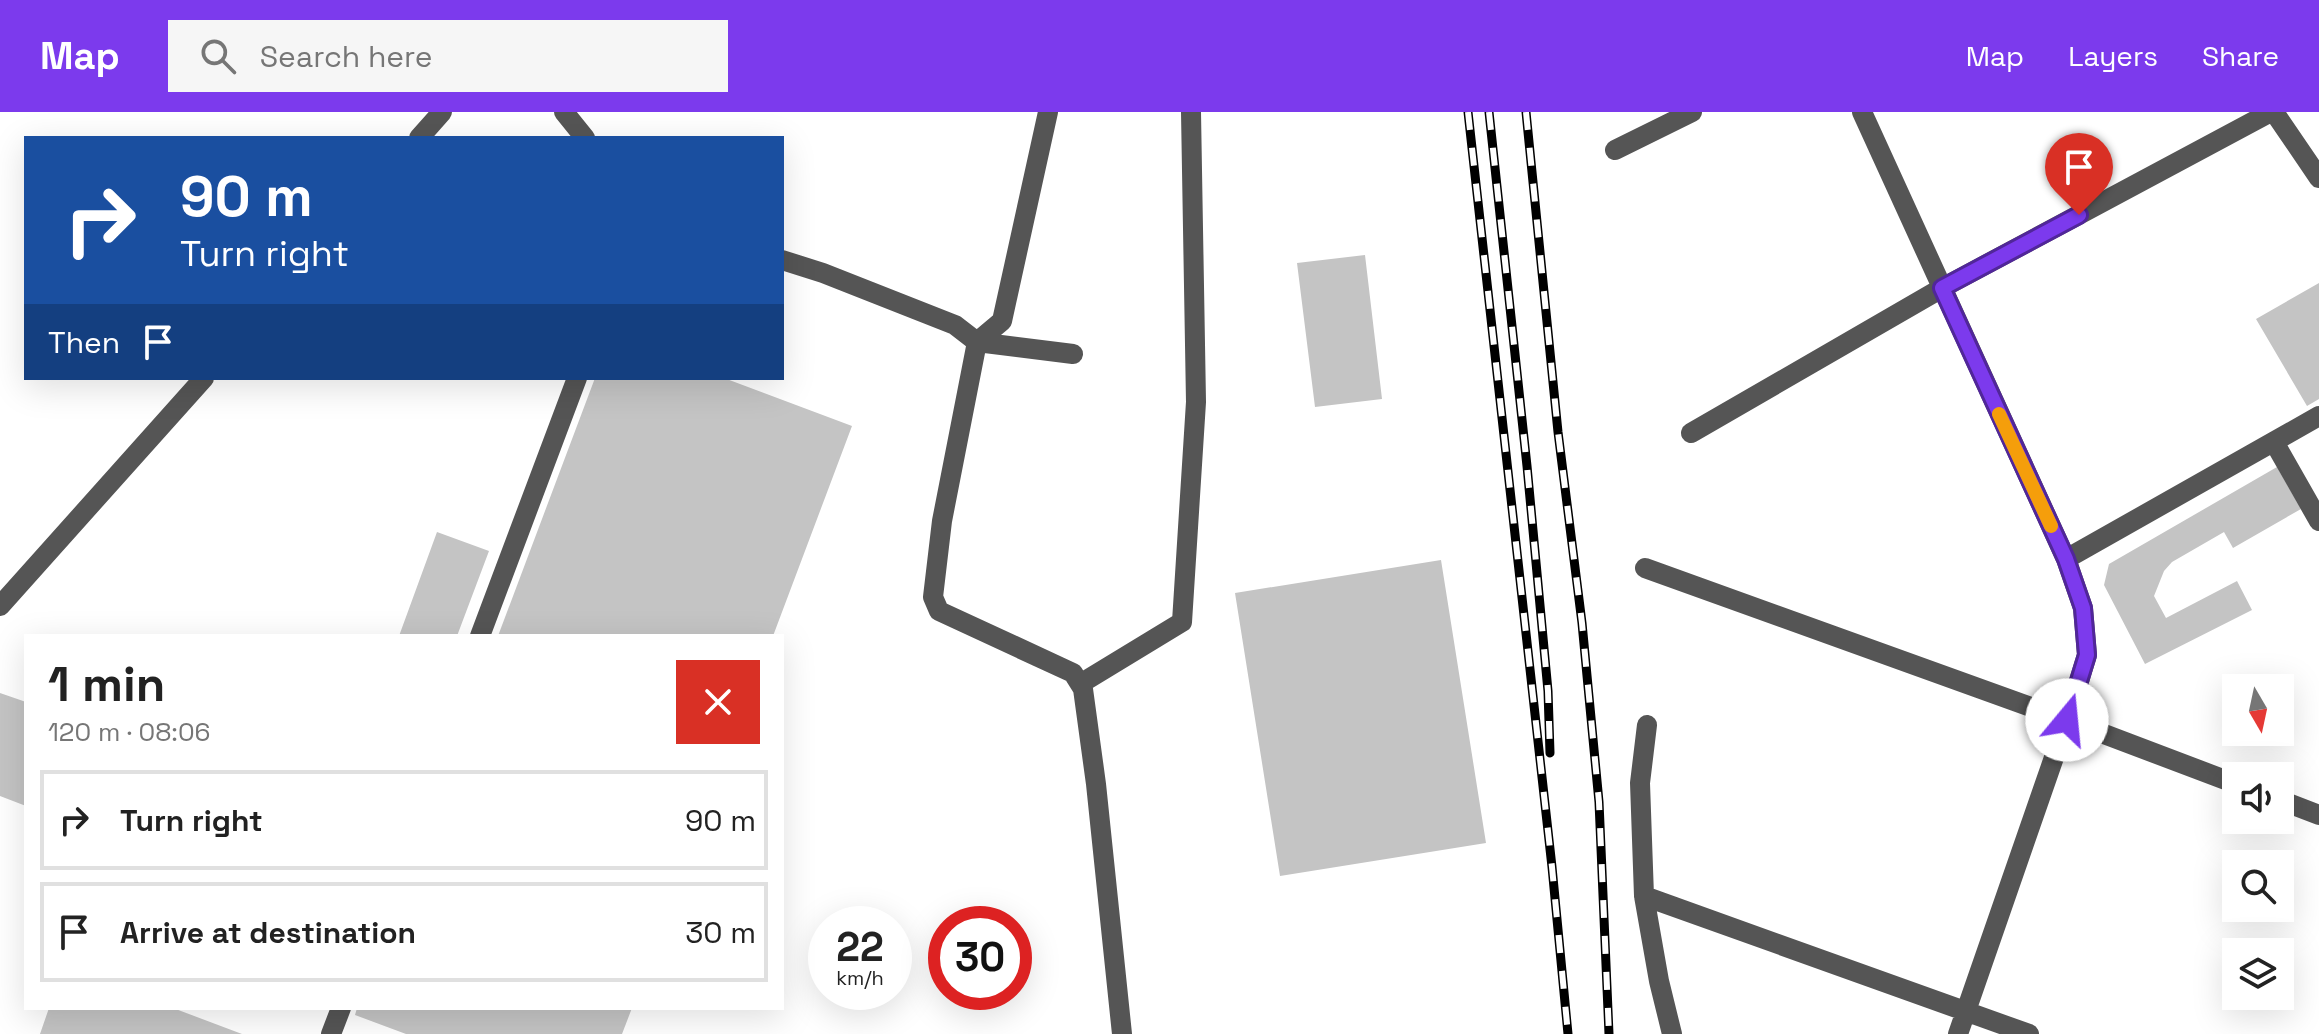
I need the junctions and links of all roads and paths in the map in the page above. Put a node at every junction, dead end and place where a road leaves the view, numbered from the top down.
1 (442, 112) edge
2 (564, 112) edge
3 (1048, 112) edge
4 (1191, 112) edge
5 (1692, 112) edge
6 (1862, 112) edge
7 (2272, 112) edge
8 (421, 136) edge
9 (583, 136) edge
10 (1615, 150) dead end
11 (2319, 178) edge
12 (784, 261) edge
13 (1942, 288) junction
14 (977, 342) junction
15 (1073, 354) dead end
16 (202, 380) edge
17 (576, 380) edge
18 (2319, 416) edge
19 (1691, 433) dead end
20 (2274, 442) junction
21 (2319, 521) edge
22 (2066, 559) junction
23 (1645, 568) dead end
24 (0, 606) edge
25 (481, 634) edge
26 (1080, 684) junction
27 (2067, 720) junction
28 (1647, 725) dead end
29 (2222, 779) edge
30 (2294, 805) edge
31 (2319, 815) edge
32 (1644, 896) junction
33 (340, 1010) edge
34 (1967, 1011) junction
35 (331, 1034) edge
36 (1122, 1034) edge
37 (1672, 1034) edge
38 (1958, 1034) edge
39 (2029, 1034) edge

1 - 8 street
2 - 9 street
3 - 14 street
4 - 26 street
5 - 10 street
6 - 13 street
7 - 11 street
7 - 13 street
12 - 14 street
13 - 19 street
13 - 22 street
14 - 15 street
14 - 26 street
16 - 24 street
17 - 25 street
18 - 20 street
20 - 21 street
20 - 22 street
22 - 27 street
23 - 27 street
26 - 36 street
27 - 29 street
27 - 34 street
28 - 32 street
30 - 31 street
32 - 34 street
32 - 37 street
33 - 35 street
34 - 38 street
34 - 39 street

